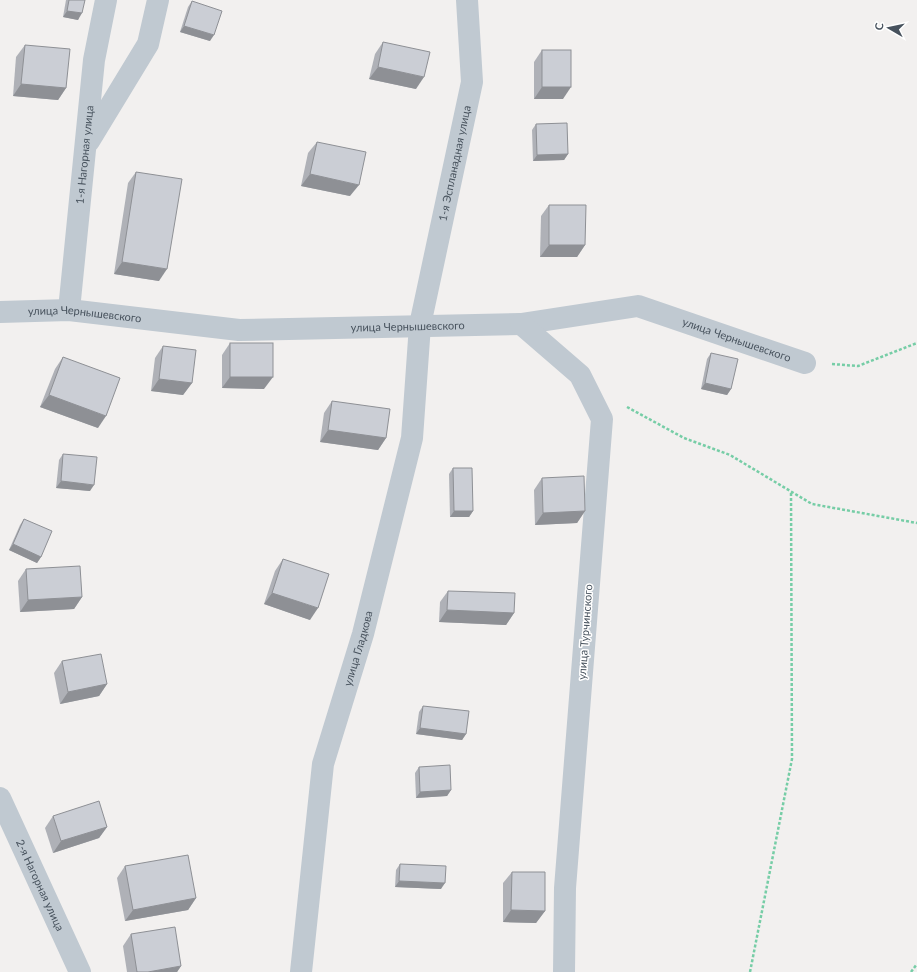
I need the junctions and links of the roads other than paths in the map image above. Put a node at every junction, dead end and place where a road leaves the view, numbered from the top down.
1 (106, 0) edge
2 (158, 0) edge
3 (468, 0) edge
4 (86, 146) junction
5 (69, 310) junction
6 (0, 312) edge
7 (521, 324) junction
8 (420, 325) junction
9 (805, 363) road end
10 (0, 798) edge
11 (80, 972) edge
12 (301, 972) edge
13 (564, 972) edge

1 - 4 street, 1-я Нагорная улица
2 - 4 street
3 - 8 street, 1-я Эспланадная улица
4 - 5 street, 1-я Нагорная улица
5 - 6 street, улица Чернышевского
5 - 8 street, улица Чернышевского
7 - 8 street, улица Чернышевского
7 - 9 street, улица Чернышевского
7 - 13 street, улица Турчинского
8 - 12 street, улица Гладкова
10 - 11 street, 2-я Нагорная улица

